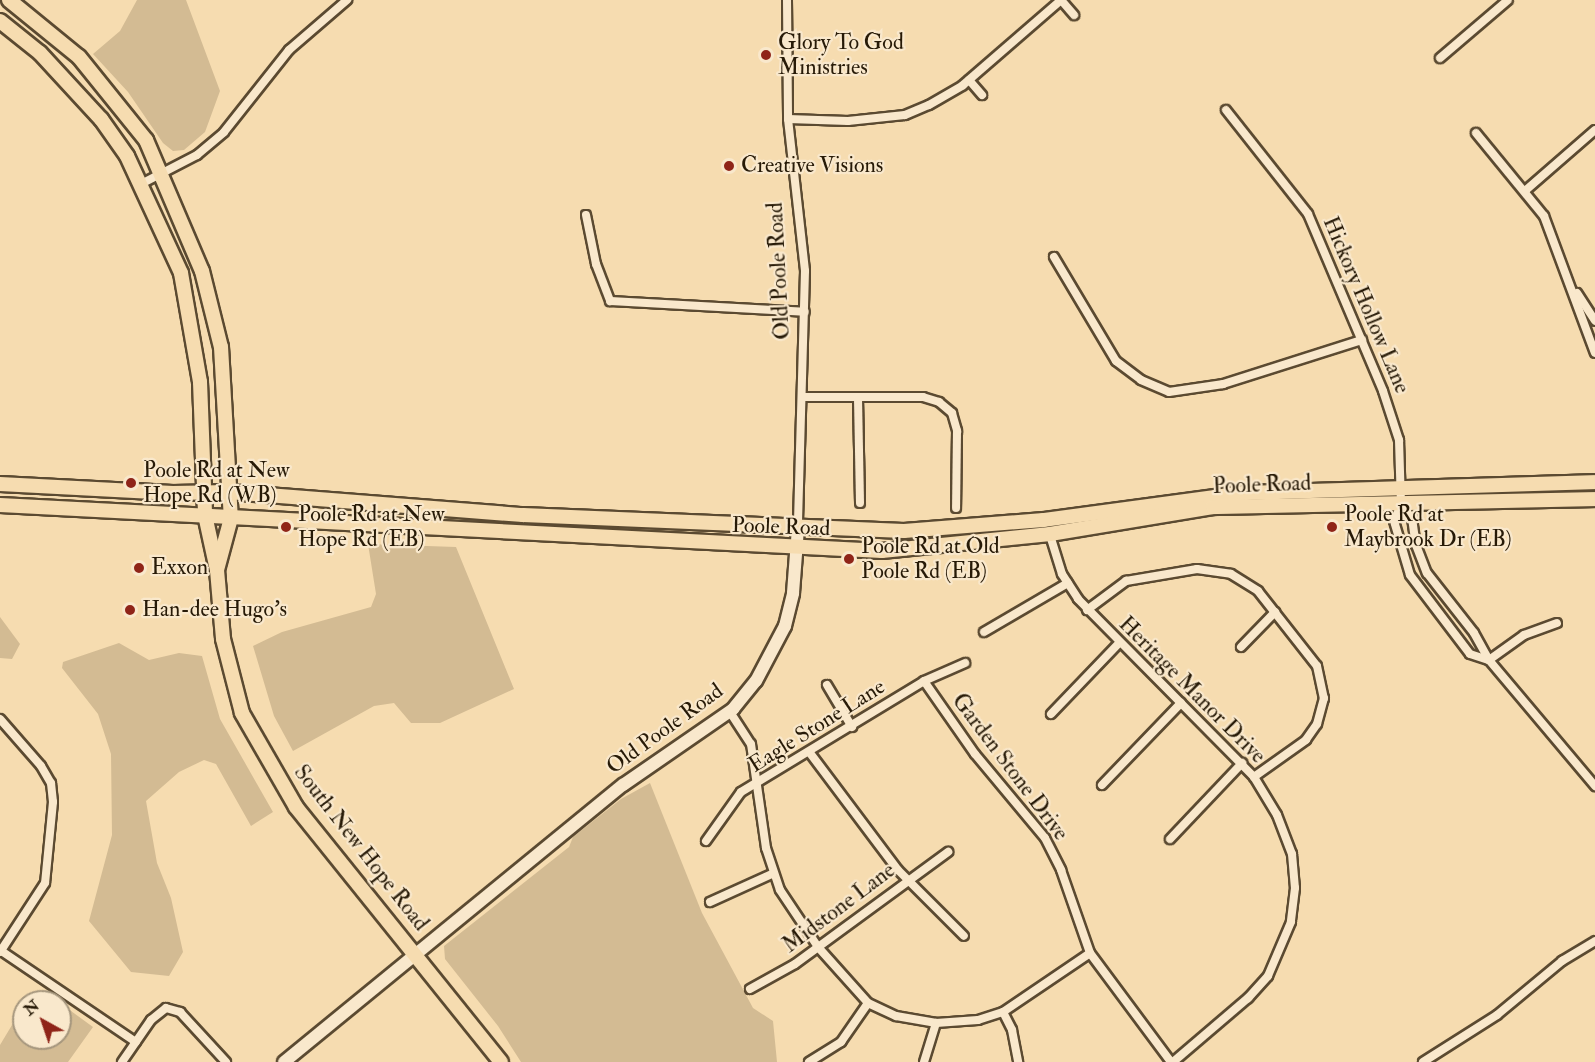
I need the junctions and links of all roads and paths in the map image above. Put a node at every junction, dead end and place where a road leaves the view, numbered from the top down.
1 (9, 0) edge
2 (346, 0) edge
3 (787, 0) edge
4 (1061, 0) edge
5 (1508, 0) edge
6 (1074, 15) dead end
7 (0, 21) edge
8 (1440, 58) dead end
9 (969, 80) junction
10 (982, 95) dead end
11 (1226, 110) dead end
12 (789, 119) junction
13 (1595, 130) edge
14 (1476, 133) dead end
15 (162, 173) junction
16 (141, 184) junction
17 (1526, 190) junction
18 (586, 215) dead end
19 (1054, 257) dead end
20 (1573, 287) junction
21 (805, 312) junction
22 (1595, 321) edge
23 (1362, 340) junction
24 (1595, 353) edge
25 (802, 398) junction
26 (858, 398) junction
27 (1595, 482) edge
28 (0, 484) edge
29 (1401, 489) junction
30 (202, 492) junction
31 (229, 492) junction
32 (1595, 499) edge
33 (860, 502) dead end
34 (0, 505) edge
35 (1401, 505) junction
36 (956, 508) dead end
37 (204, 515) junction
38 (231, 518) junction
39 (1047, 519) junction
40 (798, 528) junction
41 (1050, 534) junction
42 (797, 549) junction
43 (217, 570) junction
44 (1068, 583) junction
45 (1087, 610) junction
46 (1275, 612) junction
47 (1557, 623) dead end
48 (984, 632) dead end
49 (1119, 643) junction
50 (1241, 647) dead end
51 (1488, 660) junction
52 (965, 663) dead end
53 (924, 681) junction
54 (827, 685) dead end
55 (1181, 704) junction
56 (730, 712) junction
57 (1051, 714) dead end
58 (0, 719) edge
59 (852, 726) junction
60 (810, 753) junction
61 (1242, 764) junction
62 (1254, 777) junction
63 (759, 785) junction
64 (1102, 785) dead end
65 (1595, 786) edge
66 (1170, 839) dead end
67 (706, 841) dead end
68 (948, 852) dead end
69 (774, 873) junction
70 (907, 880) junction
71 (710, 902) dead end
72 (964, 936) dead end
73 (1595, 941) edge
74 (818, 947) junction
75 (0, 951) edge
76 (417, 952) junction
77 (1090, 953) junction
78 (750, 989) dead end
79 (868, 1003) junction
80 (1003, 1012) junction
81 (936, 1023) junction
82 (136, 1042) junction
83 (122, 1062) edge
84 (226, 1062) edge
85 (284, 1062) edge
86 (501, 1062) edge
87 (809, 1062) edge
88 (924, 1062) edge
89 (1018, 1062) edge
90 (1172, 1062) edge
91 (1424, 1062) edge

1 - 15 main road, South New Hope Road
2 - 15 street
3 - 12 street, Old Poole Road
4 - 6 street
4 - 9 street
5 - 8 street
7 - 16 main road, South New Hope Road
9 - 10 street
9 - 12 street
11 - 23 street, Hickory Hollow Lane
12 - 21 street, Old Poole Road
13 - 17 street
14 - 17 street
15 - 16 street
15 - 31 main road, South New Hope Road
16 - 30 main road, South New Hope Road
17 - 20 street
18 - 21 street
19 - 23 street
20 - 22 street
20 - 24 street
21 - 25 street, Old Poole Road
23 - 29 street, Hickory Hollow Lane
25 - 26 street
25 - 40 street, Old Poole Road
26 - 33 street
26 - 36 street
27 - 29 main road, Poole Road
28 - 30 main road, Poole Road
29 - 35 street, Hickory Hollow Lane
29 - 39 main road, Poole Road
30 - 31 main road, Poole Road
30 - 37 main road, South New Hope Road
31 - 38 main road, South New Hope Road
31 - 40 main road, Poole Road
32 - 35 main road, Poole Road
34 - 37 main road, Poole Road
35 - 41 main road, Poole Road
35 - 51 street
35 - 51 street, Hickory Hollow Lane
37 - 38 main road, Poole Road
37 - 43 main road, South New Hope Road
38 - 42 main road, Poole Road
38 - 43 main road, South New Hope Road
39 - 40 main road, Poole Road
39 - 41 street, Heritage Manor Drive
40 - 42 street, Old Poole Road
41 - 42 main road, Poole Road
41 - 44 street, Heritage Manor Drive
42 - 56 street, Old Poole Road
43 - 76 main road, South New Hope Road
44 - 45 street, Heritage Manor Drive
44 - 48 street
45 - 46 street
45 - 49 street, Heritage Manor Drive
46 - 50 street
46 - 62 street
47 - 51 street
49 - 55 street, Heritage Manor Drive
49 - 57 street
51 - 65 street
52 - 53 street, Eagle Stone Lane
53 - 59 street, Eagle Stone Lane
53 - 77 street, Garden Stone Drive
54 - 59 street
55 - 61 street, Heritage Manor Drive
55 - 64 street
56 - 63 street
56 - 76 street, Old Poole Road
58 - 75 street
59 - 60 street, Eagle Stone Lane
60 - 63 street, Eagle Stone Lane
60 - 70 street
61 - 62 street, Heritage Manor Drive
61 - 66 street
62 - 90 street, Heritage Manor Drive
63 - 67 street, Eagle Stone Lane
63 - 69 street
68 - 70 street, Midstone Lane
69 - 71 street
69 - 74 street
70 - 72 street
70 - 74 street, Midstone Lane
73 - 91 street
74 - 78 street, Midstone Lane
74 - 79 street
75 - 82 street
76 - 85 street, Old Poole Road
76 - 86 main road, South New Hope Road
77 - 80 street
77 - 90 street, Garden Stone Drive
79 - 81 street
79 - 87 street
80 - 81 street
80 - 89 street
81 - 88 street
82 - 83 street
82 - 84 street

